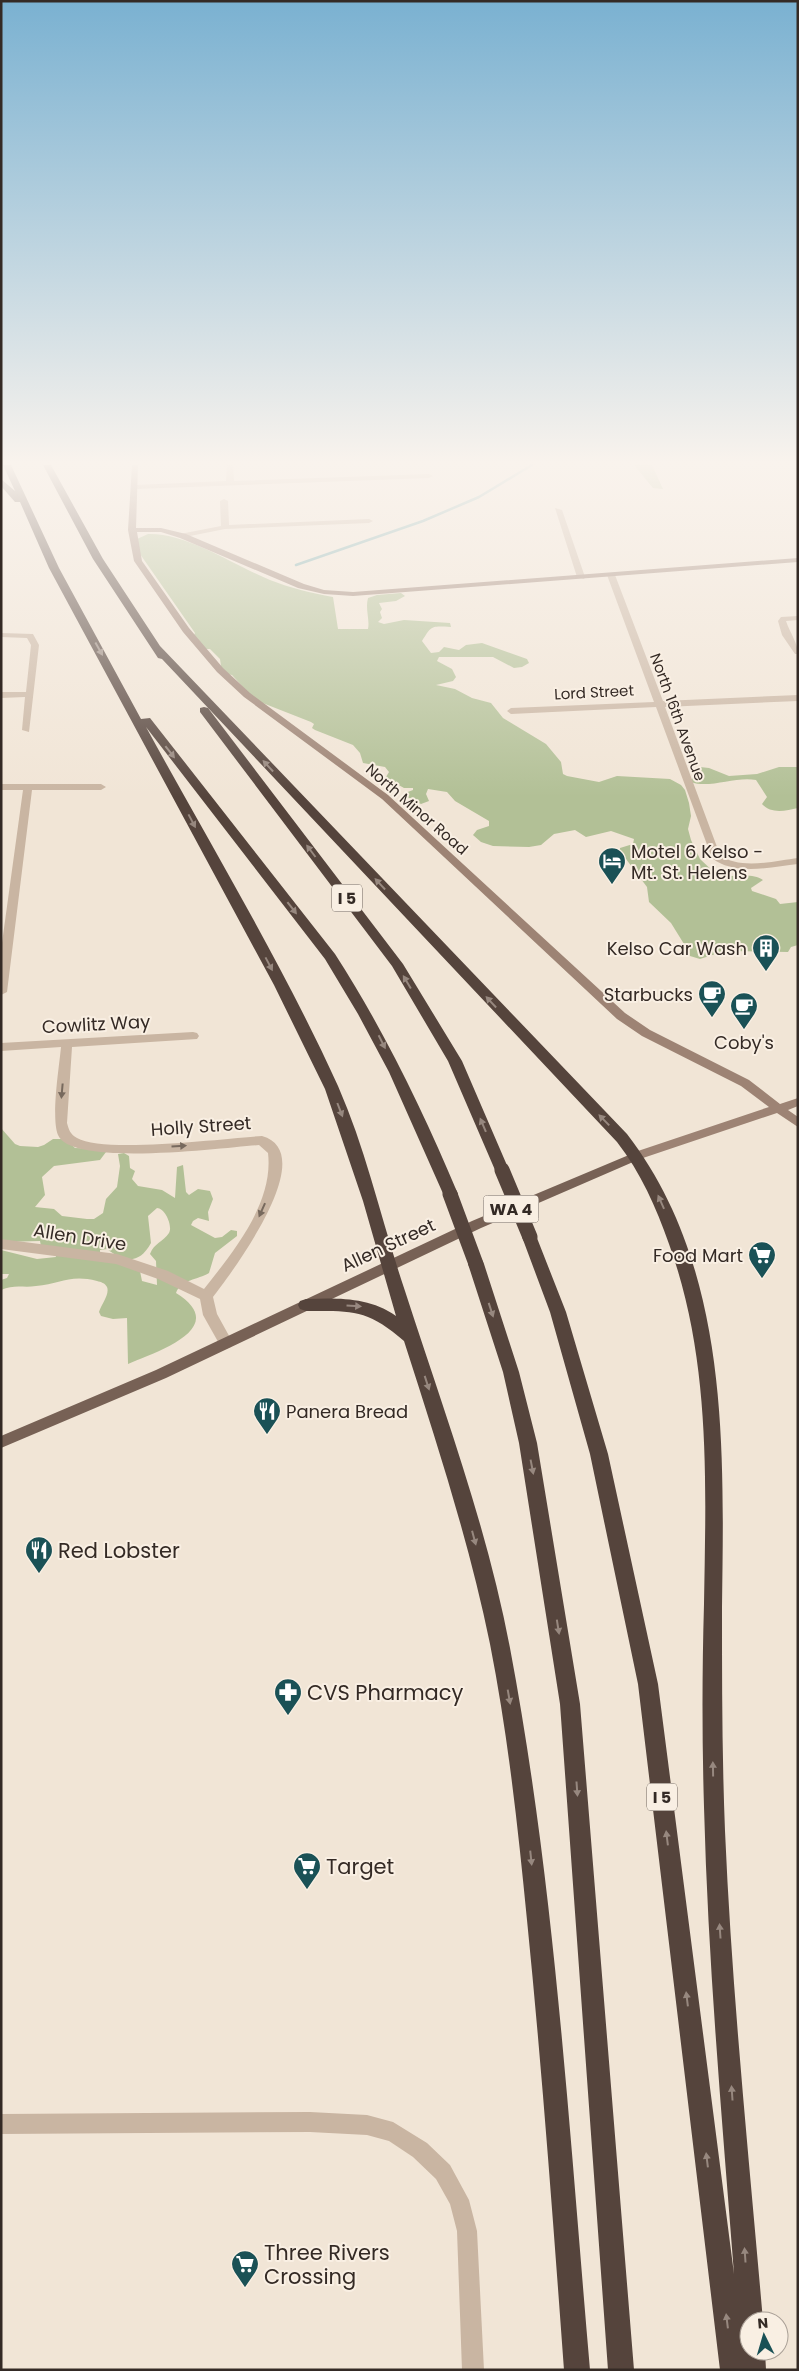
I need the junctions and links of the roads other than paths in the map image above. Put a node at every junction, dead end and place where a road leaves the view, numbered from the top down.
1 (611, 575) edge
2 (58, 576) edge
3 (109, 576) edge
4 (148, 576) edge
5 (276, 576) edge
6 (601, 576) edge
7 (581, 577) joint
8 (798, 618) edge
9 (1, 635) edge
10 (157, 648) junction
11 (798, 652) edge
12 (119, 686) junction
13 (29, 694) junction
14 (1, 695) edge
15 (798, 698) edge
16 (658, 705) junction
17 (511, 711) dead end
18 (26, 730) dead end
19 (1, 787) edge
20 (28, 787) junction
21 (101, 787) dead end
22 (798, 861) edge
23 (1, 992) edge
24 (193, 1036) dead end
25 (67, 1043) junction
26 (1, 1047) edge
27 (798, 1102) edge
28 (780, 1107) junction
29 (798, 1123) edge
30 (636, 1156) junction
31 (1, 1244) edge
32 (388, 1265) junction
33 (206, 1296) junction
34 (306, 1305) junction
35 (412, 1337) junction
36 (226, 1343) junction
37 (1, 1442) edge
38 (1, 2124) edge
39 (749, 2311) edge
40 (473, 2370) edge
41 (577, 2370) edge
42 (621, 2370) edge
43 (733, 2370) edge

1 - 16 street, North 16th Avenue
2 -> 12 highway
3 - 10 highway, I 5
4 - 28 street, North Minor Road
5 - 7 street
6 - 7 street
8 - 11 street
9 - 13 street
30 -> 10 highway
43 -> 10 highway, I 5, bridge
12 -> 32 highway
12 -> 42 highway, bridge
13 - 14 street
13 - 18 street
15 - 16 street, Lord Street
16 - 17 street, Lord Street
16 - 22 street, North 16th Avenue
19 - 20 street
20 - 21 street
20 - 23 street
24 - 25 street, Cowlitz Way
25 - 26 street, Cowlitz Way
25 -> 33 street, Holly Street
27 - 28 street, Allen Street
28 - 29 street, North Minor Road
28 - 30 street, Allen Street
30 - 32 main road, Allen Street / WA 4
39 -> 30 highway
31 - 33 street, Allen Drive
32 - 34 main road, Allen Street / WA 4
32 - 35 highway
33 - 36 street
34 -> 35 highway
34 - 36 main road, Allen Street / WA 4
35 -> 41 highway
36 - 37 main road, Allen Street / WA 4
38 - 40 street

